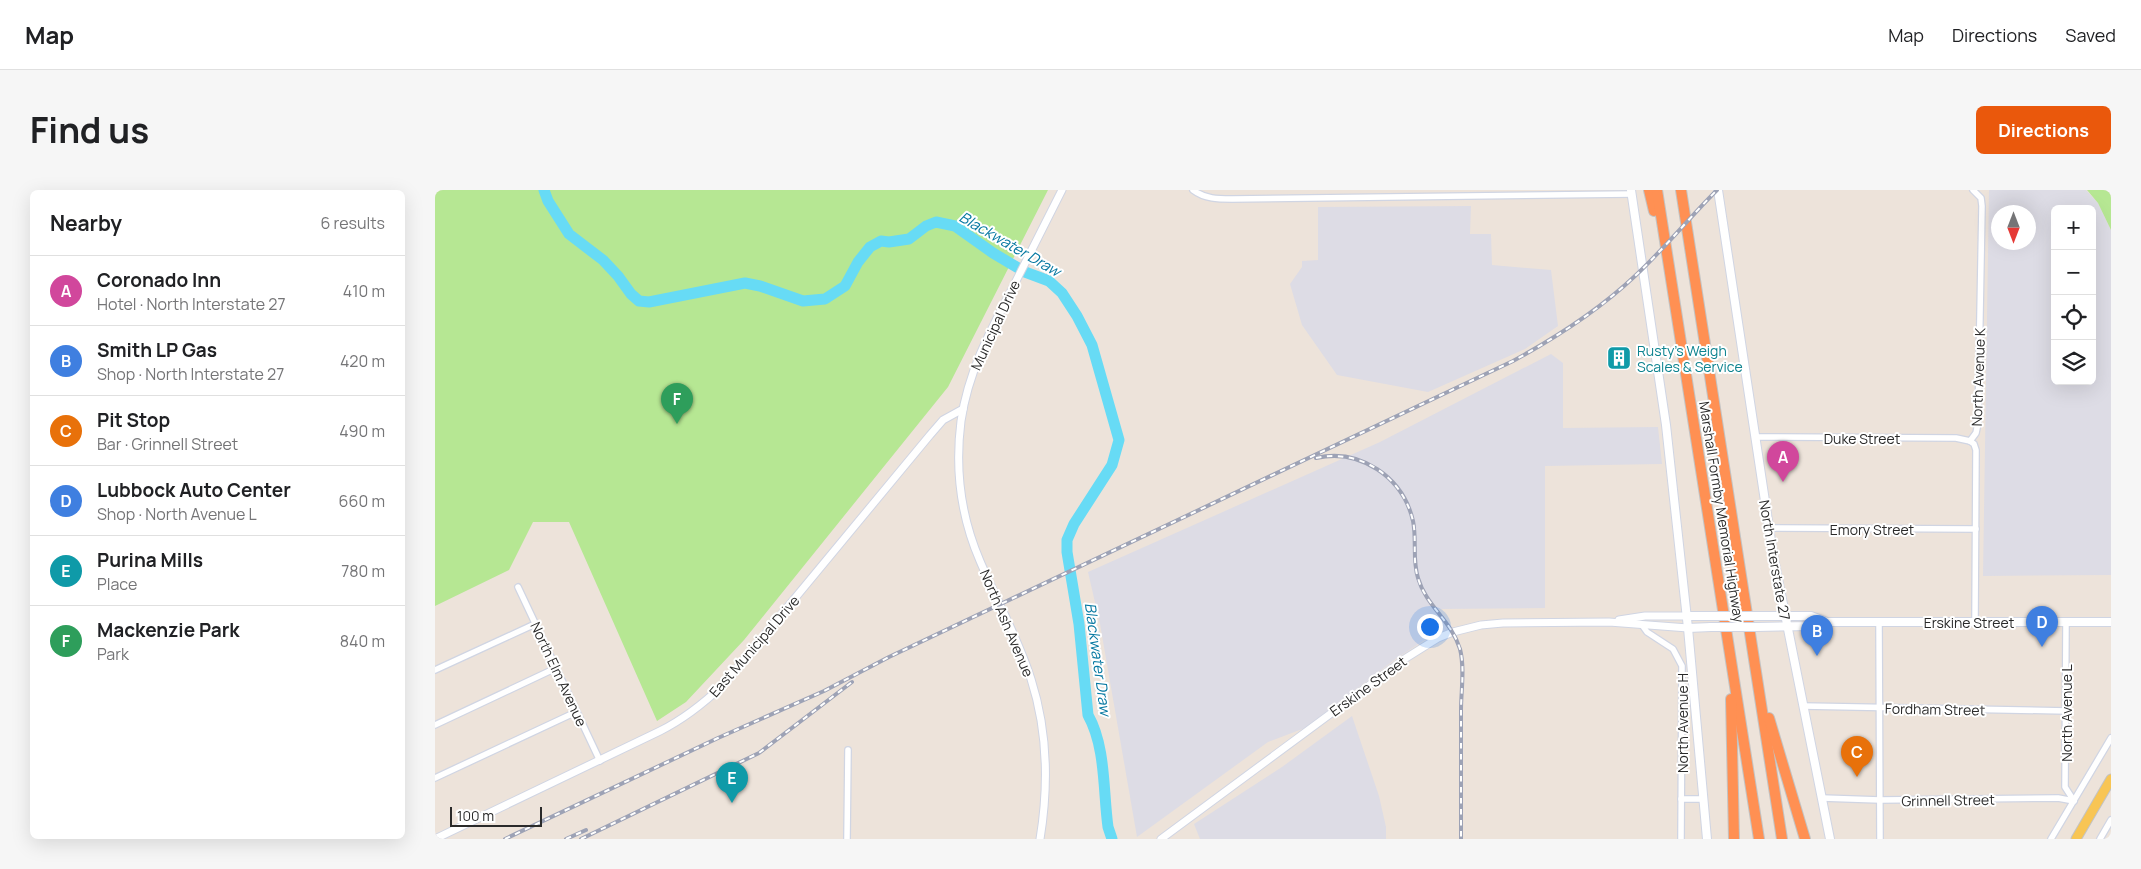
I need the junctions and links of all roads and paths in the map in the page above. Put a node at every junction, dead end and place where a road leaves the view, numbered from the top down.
1 (1063, 190) edge
2 (1193, 190) edge
3 (1649, 190) edge
4 (1657, 190) edge
5 (1681, 190) edge
6 (1718, 190) edge
7 (1973, 190) edge
8 (1632, 192) edge
9 (1675, 301) junction
10 (963, 409) junction
11 (1755, 437) junction
12 (1970, 441) junction
13 (1769, 528) junction
14 (1975, 529) junction
15 (517, 588) dead end
16 (1785, 615) junction
17 (1687, 616) junction
18 (1609, 622) junction
19 (1827, 622) junction
20 (1879, 622) junction
21 (1975, 622) junction
22 (2066, 622) junction
23 (2111, 622) edge
24 (535, 624) junction
25 (1641, 625) junction
26 (1787, 627) junction
27 (1688, 628) junction
28 (1728, 640) junction
29 (556, 668) junction
30 (435, 670) edge
31 (1759, 686) junction
32 (1803, 706) junction
33 (1879, 708) junction
34 (2067, 711) junction
35 (576, 712) junction
36 (435, 725) edge
37 (2111, 738) edge
38 (848, 750) dead end
39 (600, 761) junction
40 (435, 778) edge
41 (2111, 779) edge
42 (1822, 798) junction
43 (1681, 799) junction
44 (1703, 799) junction
45 (1880, 800) junction
46 (2074, 801) junction
47 (2111, 820) edge
48 (435, 839) edge
49 (847, 839) edge
50 (1040, 839) edge
51 (1161, 839) edge
52 (1681, 839) edge
53 (1707, 839) edge
54 (1734, 839) edge
55 (1759, 839) edge
56 (1782, 839) edge
57 (1805, 839) edge
58 (1830, 839) edge
59 (1880, 839) edge
60 (2051, 839) edge
61 (2076, 839) edge
62 (2100, 839) edge

1 - 10 street, Municipal Drive
2 - 8 street
3 - 9 highway
4 - 9 highway, Marshall Formby Memorial Highway
5 - 31 highway, Marshall Formby Memorial Highway
6 - 11 main road, North Interstate 27
7 - 12 street, North Avenue K
8 - 17 main road
9 - 28 highway, Marshall Formby Memorial Highway
10 - 39 street, East Municipal Drive
10 - 50 street, North Ash Avenue
11 - 12 street, Duke Street
11 - 13 main road, North Interstate 27
12 - 14 street, North Avenue K
13 - 14 street, Emory Street
13 - 16 main road, North Interstate 27
14 - 21 street, North Avenue K
15 - 24 street, North Elm Avenue
16 - 17 main road, Erskine Street, bridge
16 - 19 main road, Erskine Street
16 - 26 main road, North Interstate 27
17 - 18 street, Erskine Street
17 - 27 main road
18 - 25 street, Erskine Street
18 - 51 street, Erskine Street
19 - 20 main road, Erskine Street
19 - 26 main road, Erskine Street
20 - 21 main road, Erskine Street
20 - 33 street
21 - 22 main road, Erskine Street
22 - 23 main road, Erskine Street
22 - 34 street, North Avenue L
24 - 29 street, North Elm Avenue
24 - 30 street
25 - 27 street, Erskine Street
25 - 43 street, North Avenue H
26 - 27 main road, Erskine Street, bridge
26 - 32 main road, North Interstate 27
27 - 44 main road
28 - 54 highway
28 - 55 highway, Marshall Formby Memorial Highway
29 - 35 street, North Elm Avenue
29 - 36 street
31 - 56 highway, Marshall Formby Memorial Highway
31 - 57 highway
32 - 33 street, Fordham Street
32 - 42 main road, North Interstate 27
33 - 34 street, Fordham Street
33 - 45 street
34 - 46 street, North Avenue L
35 - 39 street, North Elm Avenue
35 - 40 street
37 - 46 street
38 - 49 street
39 - 48 street, East Municipal Drive
41 - 61 main road
42 - 45 street, Grinnell Street
42 - 58 main road, North Interstate 27
43 - 44 street
43 - 52 street, North Avenue H
44 - 53 main road
45 - 46 street, Grinnell Street
45 - 59 street
46 - 60 street
47 - 62 street

